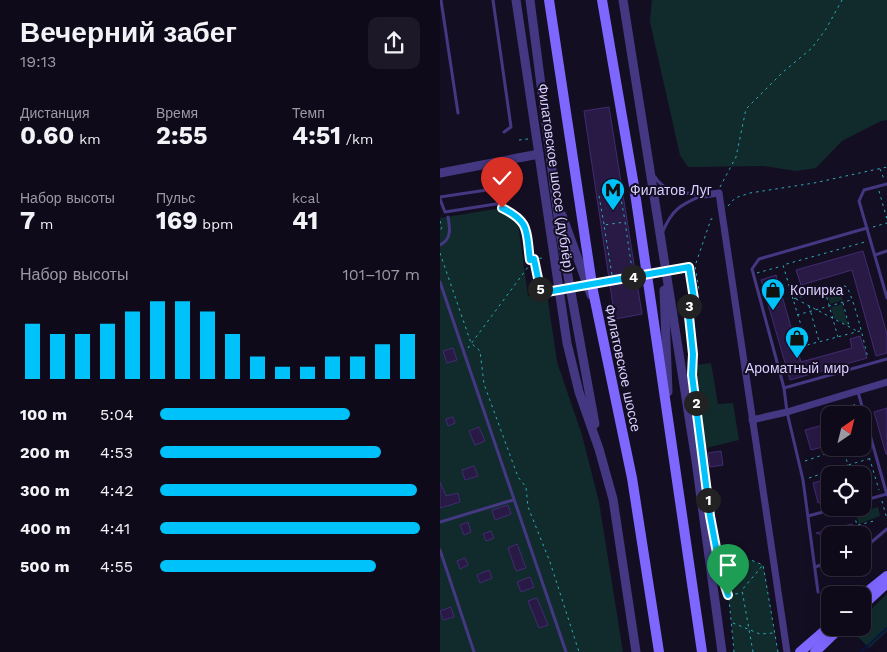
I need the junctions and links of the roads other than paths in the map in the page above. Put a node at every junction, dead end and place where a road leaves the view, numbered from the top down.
1 (441, 0) edge
2 (493, 0) edge
3 (516, 0) edge
4 (530, 0) edge
5 (549, 0) edge
6 (602, 0) edge
7 (625, 3) edge
8 (458, 113) dead end
9 (504, 132) dead end
10 (539, 154) junction
11 (650, 169) junction
12 (440, 172) edge
13 (886, 184) edge
14 (704, 195) junction
15 (440, 198) edge
16 (558, 203) junction
17 (448, 217) dead end
18 (867, 228) junction
19 (661, 236) junction
20 (440, 245) edge
21 (663, 249) junction
22 (887, 251) edge
23 (875, 255) junction
24 (440, 282) edge
25 (887, 298) edge
26 (598, 315) junction
27 (887, 359) edge
28 (887, 382) edge
29 (784, 388) junction
30 (857, 391) junction
31 (787, 412) junction
32 (752, 420) junction
33 (670, 440) junction
34 (599, 449) junction
35 (887, 494) edge
36 (871, 498) edge
37 (513, 500) junction
38 (821, 513) edge
39 (808, 516) junction
40 (440, 522) edge
41 (887, 529) edge
42 (871, 542) edge
43 (440, 550) edge
44 (821, 565) edge
45 (815, 567) junction
46 (887, 576) edge
47 (887, 583) edge
48 (871, 589) edge
49 (818, 592) dead end
50 (871, 598) edge
51 (821, 634) edge
52 (831, 636) edge
53 (474, 652) edge
54 (566, 652) edge
55 (636, 652) edge
56 (659, 652) edge
57 (702, 652) edge
58 (722, 652) edge
59 (787, 652) edge
60 (800, 652) edge
61 (814, 652) edge

1 - 8 lane
2 - 9 lane
3 - 10 street, Филатовское шоссе (дублёр)
4 - 16 street
5 - 26 main road, Филатовское шоссе
6 - 33 main road
7 - 11 street
10 - 12 street
10 - 34 street, Филатовское шоссе (дублёр)
11 - 14 lane
11 - 19 street
13 - 18 lane
14 - 19 lane
14 - 32 street
15 - 15 lane
16 - 26 street
16 - 34 street
17 - 20 lane
18 - 23 lane
18 - 29 lane
19 - 21 street
21 - 33 street
21 - 58 street
22 - 23 lane
23 - 25 lane
24 - 37 lane
26 - 56 main road, Филатовское шоссе
27 - 29 lane
28 - 30 street
29 - 31 lane
30 - 31 street
30 - 35 lane
31 - 32 street
31 - 39 lane
32 - 59 street
33 - 57 main road
34 - 55 street, Филатовское шоссе (дублёр)
35 - 36 lane
37 - 40 lane
37 - 54 lane
38 - 39 lane
39 - 45 lane
41 - 42 lane
43 - 53 lane
44 - 45 lane
45 - 49 lane
46 - 48 main road
47 - 50 main road
51 - 60 main road
52 - 61 main road

